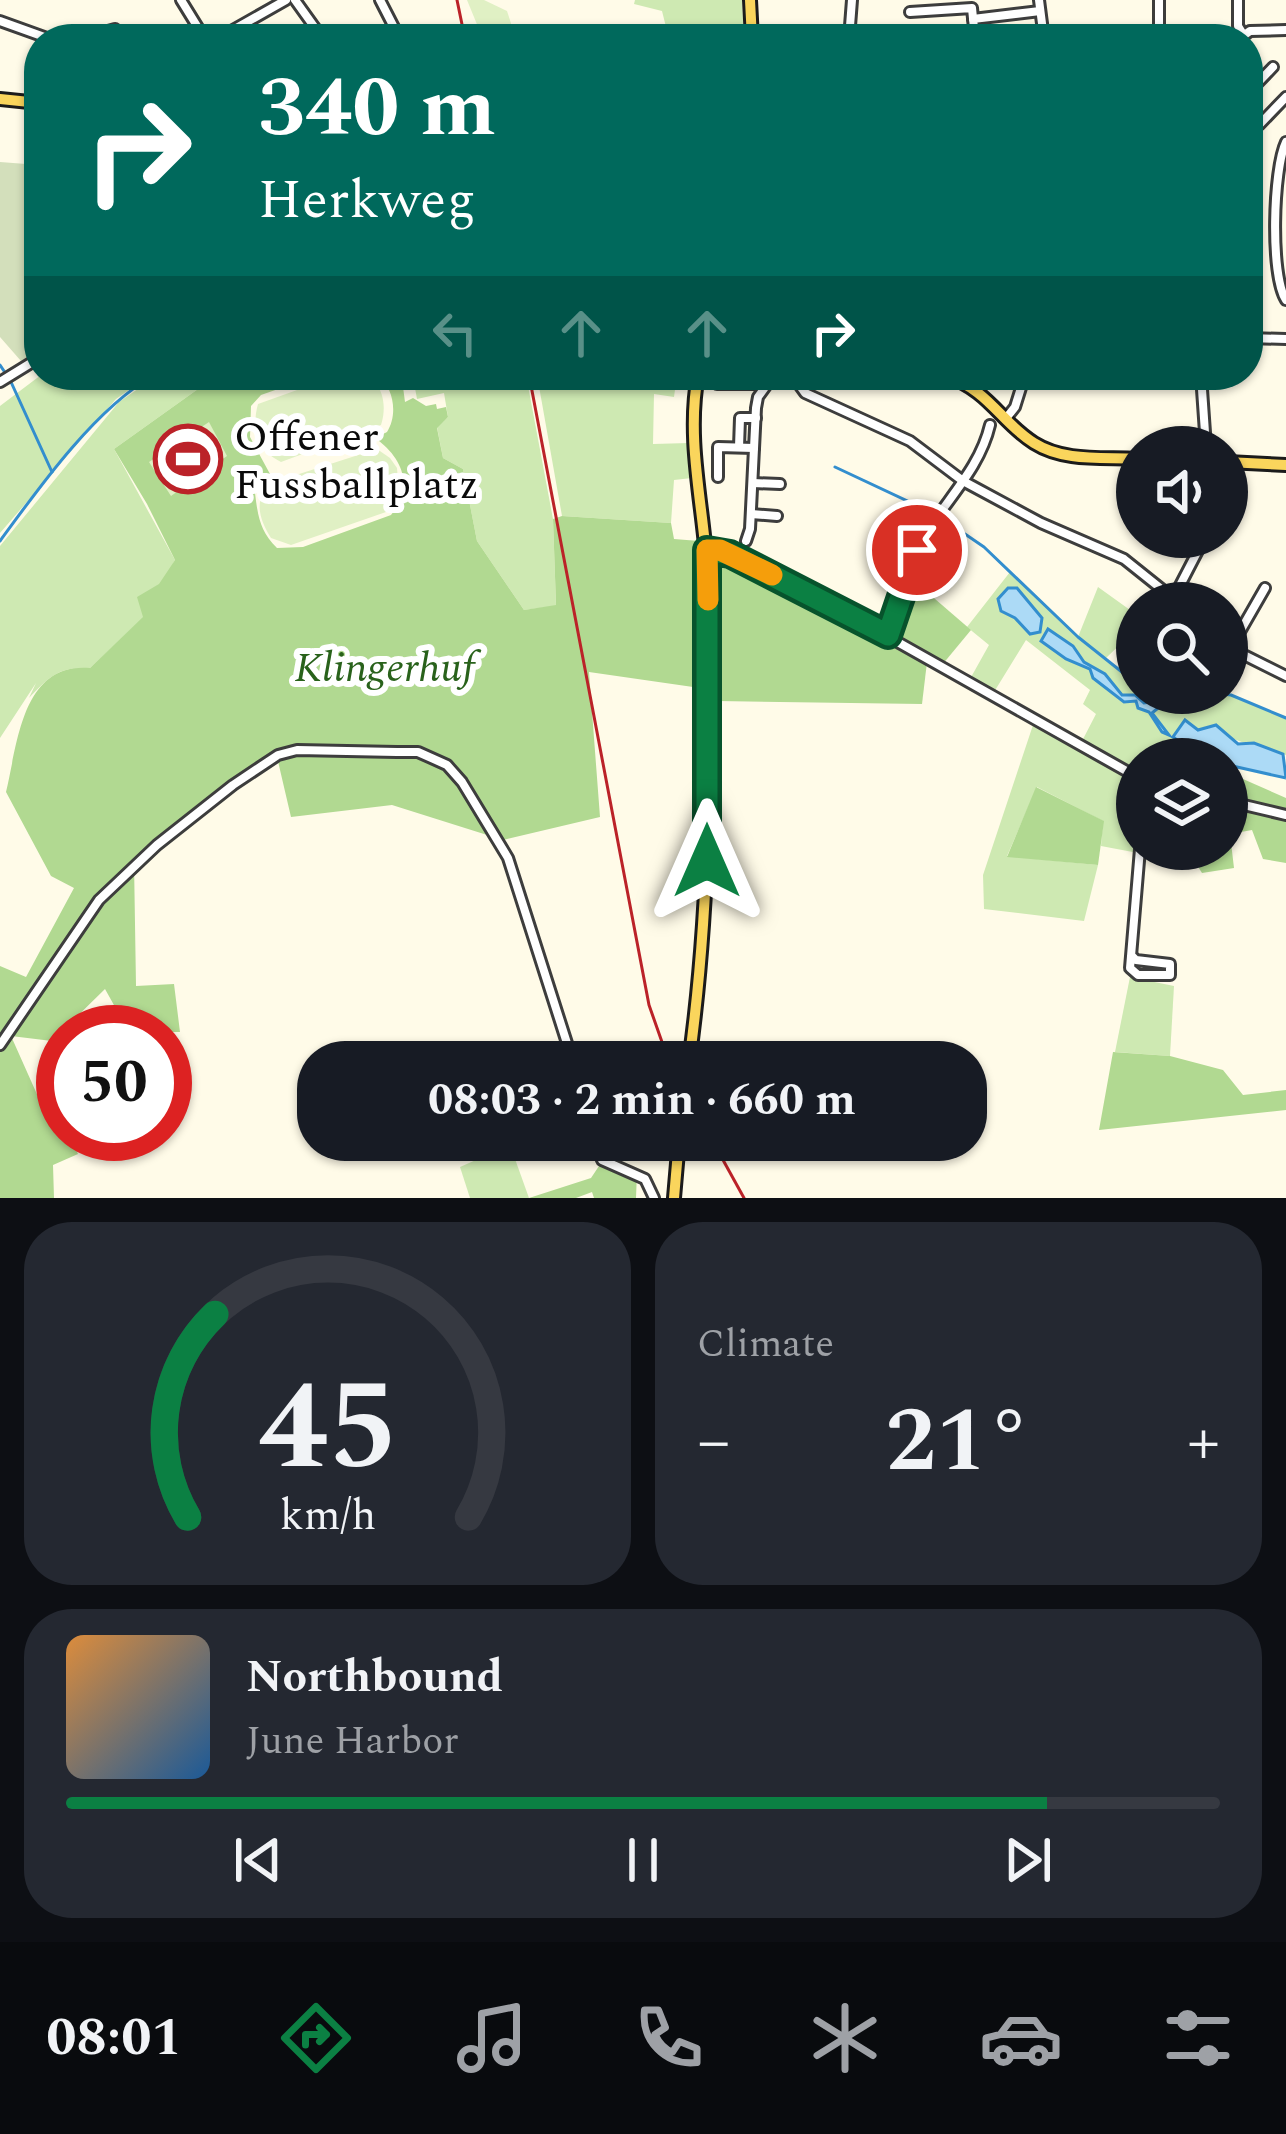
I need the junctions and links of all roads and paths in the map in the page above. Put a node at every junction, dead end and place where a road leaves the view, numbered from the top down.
1 (290, 0) edge
2 (1040, 6) edge
3 (910, 12) dead end
4 (974, 19) junction
5 (245, 24) edge
6 (310, 24) edge
7 (974, 24) edge
8 (1273, 67) dead end
9 (1263, 77) edge
10 (1286, 97) edge
11 (1263, 121) edge
12 (1286, 142) edge
13 (1286, 300) edge
14 (696, 390) edge
15 (762, 390) edge
16 (803, 390) edge
17 (972, 390) edge
18 (1020, 390) edge
19 (1202, 390) edge
20 (1007, 417) junction
21 (756, 418) junction
22 (990, 425) dead end
23 (1204, 426) edge
24 (739, 447) junction
25 (754, 448) junction
26 (1116, 458) edge
27 (1248, 463) edge
28 (1286, 465) edge
29 (718, 477) dead end
30 (963, 481) junction
31 (753, 483) junction
32 (780, 484) dead end
33 (751, 514) junction
34 (777, 515) dead end
35 (746, 542) dead end
36 (707, 550) junction
37 (1153, 582) edge
38 (1265, 588) dead end
39 (1248, 616) edge
40 (888, 635) junction
41 (1248, 657) edge
42 (1286, 676) edge
43 (1116, 765) edge
44 (1248, 807) edge
45 (1286, 815) edge
46 (1138, 870) edge
47 (1132, 956) junction
48 (565, 1041) edge
49 (691, 1041) edge
50 (0, 1045) edge
51 (604, 1161) edge
52 (677, 1161) edge
53 (654, 1198) edge
54 (674, 1198) edge

1 - 5 street
1 - 6 street
2 - 4 street
3 - 4 street
4 - 7 street
8 - 9 street
10 - 11 street
12 - 13 street
14 - 36 main road
15 - 21 street
16 - 30 street
17 - 20 main road
18 - 20 street
19 - 23 street
20 - 26 main road
21 - 24 street
21 - 25 street
22 - 30 street
24 - 25 street
24 - 29 street
25 - 31 street
27 - 28 main road
30 - 37 street
30 - 40 street
31 - 32 street
31 - 33 street
33 - 34 street
33 - 35 street
36 - 40 street
36 - 49 main road
38 - 39 street
40 - 43 street
41 - 42 street
44 - 45 street
46 - 47 street
47 - 47 street
48 - 50 street
51 - 53 street
52 - 54 main road

